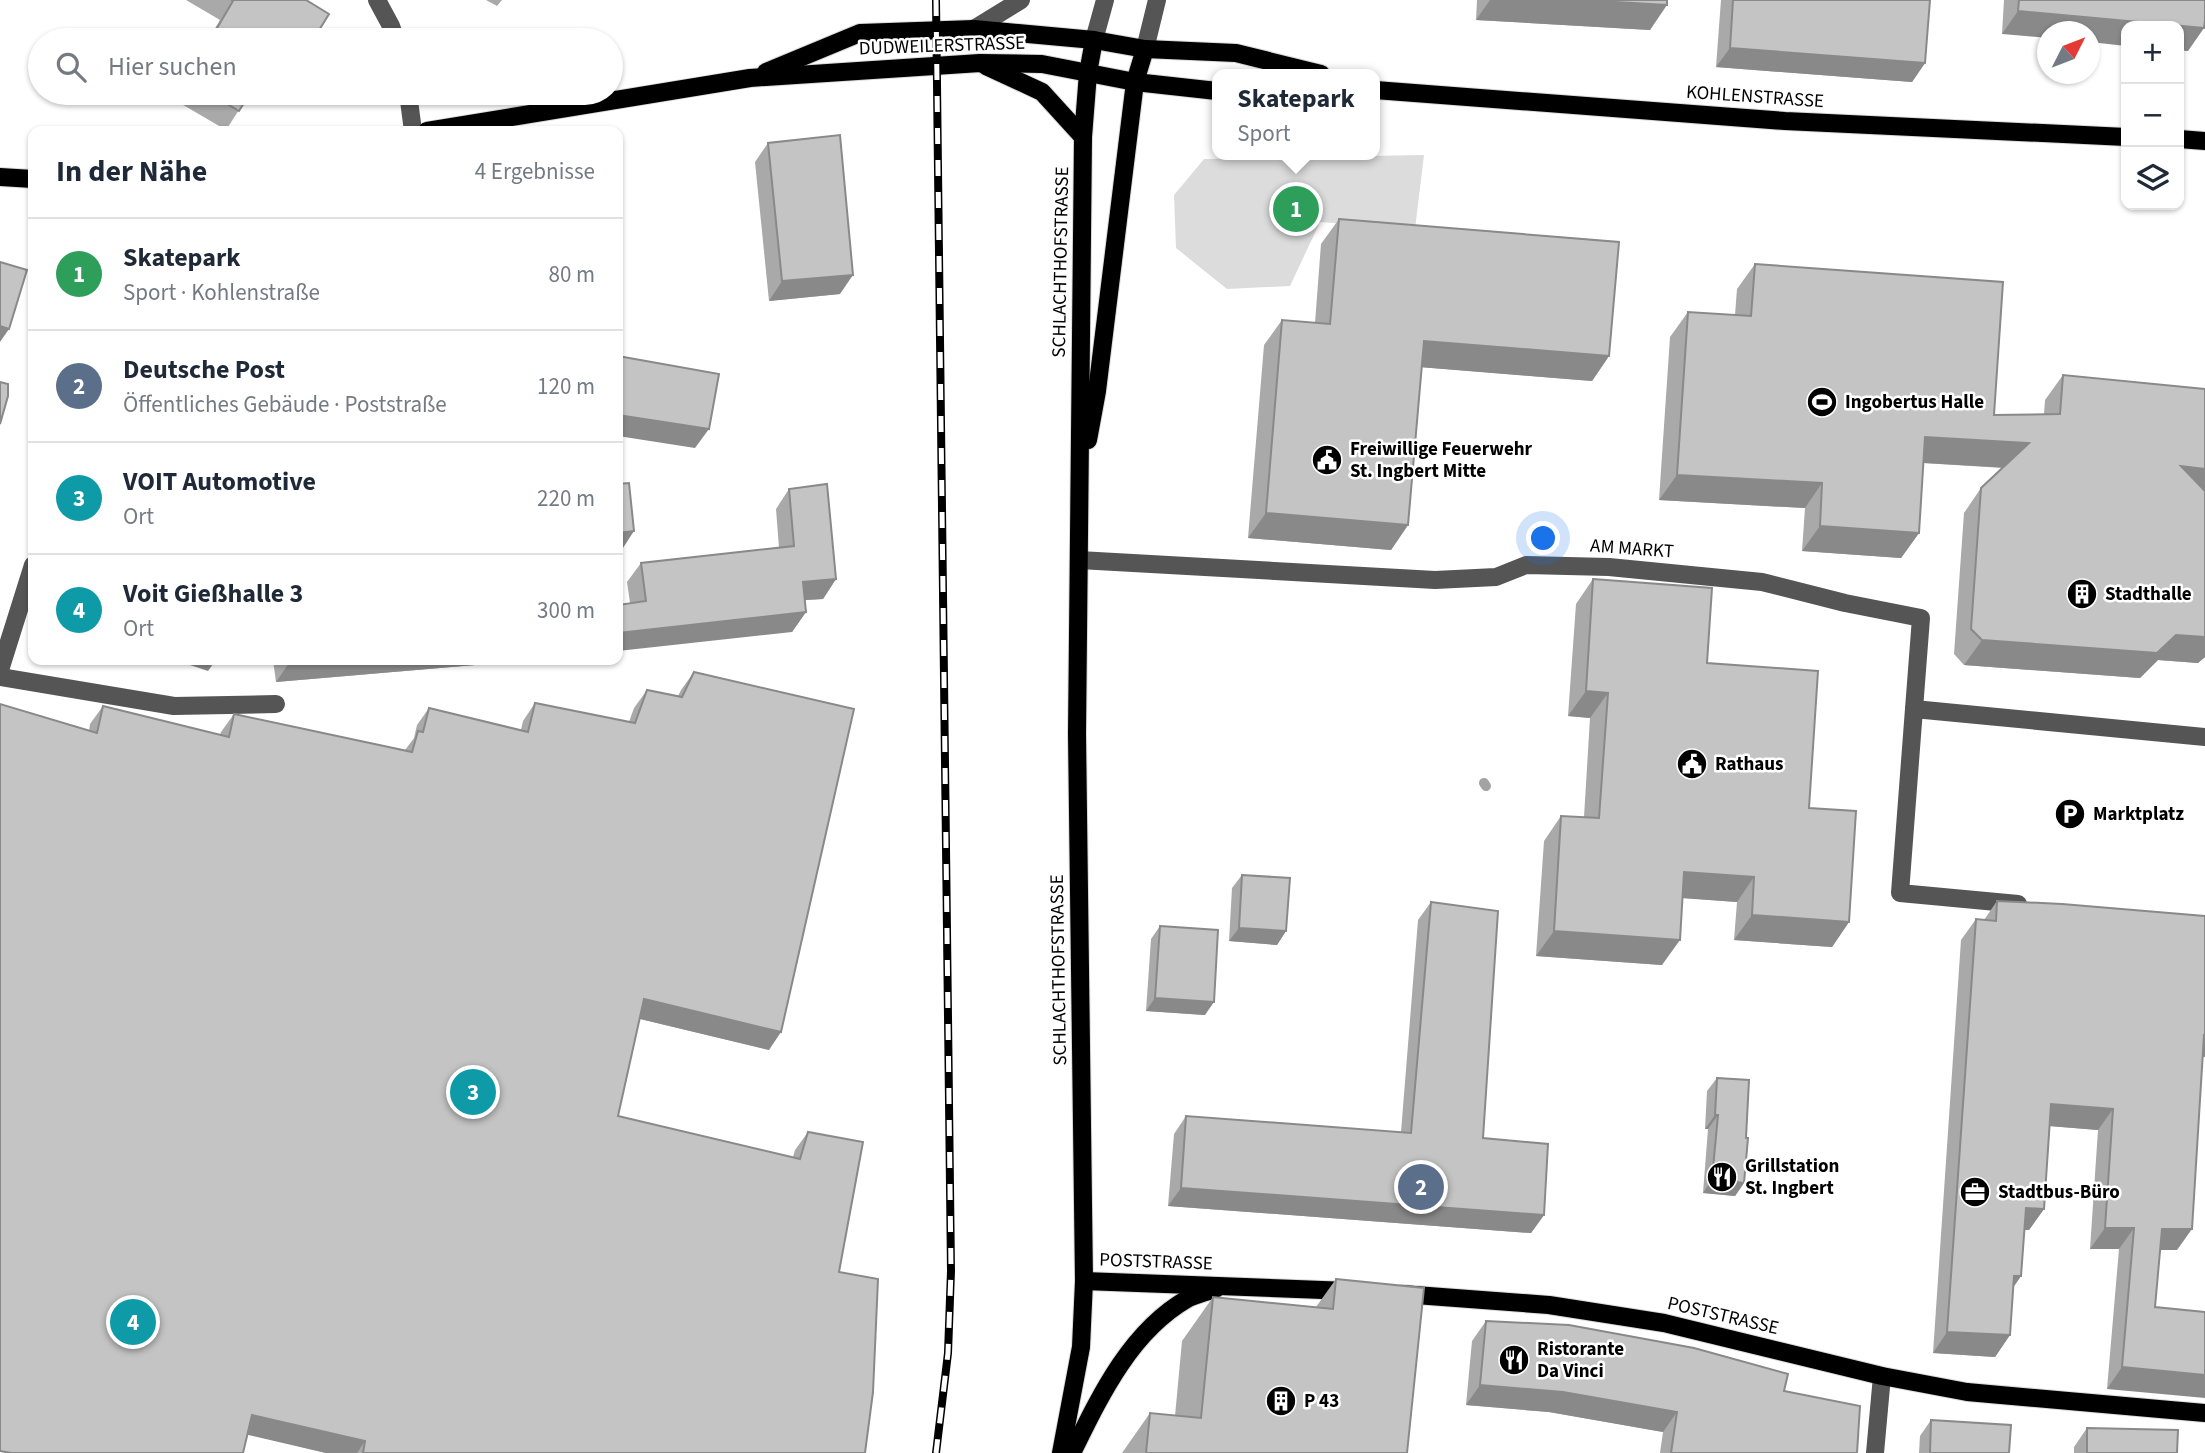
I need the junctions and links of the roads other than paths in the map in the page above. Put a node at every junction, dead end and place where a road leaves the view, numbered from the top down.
1 (377, 0) edge
2 (1021, 0) edge
3 (1105, 0) edge
4 (1157, 0) edge
5 (392, 28) edge
6 (974, 29) junction
7 (1094, 40) junction
8 (1145, 49) junction
9 (980, 63) junction
10 (1301, 69) edge
11 (1088, 73) junction
12 (750, 78) junction
13 (1135, 82) junction
14 (1380, 89) edge
15 (1212, 90) edge
16 (623, 99) edge
17 (410, 105) edge
18 (585, 105) edge
19 (412, 126) edge
20 (457, 126) edge
21 (2121, 136) edge
22 (1083, 137) junction
23 (2184, 139) edge
24 (2205, 141) edge
25 (0, 177) edge
26 (28, 179) edge
27 (1080, 485) junction
28 (1079, 561) junction
29 (28, 581) edge
30 (0, 670) edge
31 (0, 677) edge
32 (276, 704) dead end
33 (1914, 709) junction
34 (2205, 737) edge
35 (2039, 905) edge
36 (1084, 1281) junction
37 (1227, 1285) junction
38 (1882, 1376) junction
39 (2205, 1413) edge
40 (1061, 1453) edge
41 (1072, 1453) edge
42 (1875, 1453) edge

1 - 5 street
2 - 6 street
3 - 7 street
4 - 8 street
6 - 7 main road, DUDWEILERSTRASSE
6 - 12 main road, DUDWEILERSTRASSE
7 - 8 main road, DUDWEILERSTRASSE
7 - 11 main road, SCHLACHTHOFSTRASSE
8 - 10 main road
8 - 13 main road, SCHLACHTHOFSTRASSE
9 - 11 main road, DUDWEILERSTRASSE
9 - 12 main road, DUDWEILERSTRASSE
9 - 22 main road
11 - 13 main road, DUDWEILERSTRASSE
11 - 22 main road, SCHLACHTHOFSTRASSE
12 - 16 main road, DUDWEILERSTRASSE
13 - 15 main road
13 - 27 main road, SCHLACHTHOFSTRASSE
14 - 21 main road, KOHLENSTRASSE
17 - 19 street
18 - 20 main road, DUDWEILERSTRASSE
22 - 27 main road, SCHLACHTHOFSTRASSE
23 - 24 main road
25 - 26 main road
27 - 28 main road, SCHLACHTHOFSTRASSE
28 - 33 street, AM MARKT
28 - 36 main road, SCHLACHTHOFSTRASSE
29 - 30 street
31 - 32 street
33 - 34 street
33 - 35 street, AM MARKT
36 - 37 main road, POSTSTRASSE
36 - 40 main road, SCHLACHTHOFSTRASSE
37 - 38 main road, POSTSTRASSE
37 - 41 main road, POSTSTRASSE
38 - 39 main road, POSTSTRASSE
38 - 42 street

